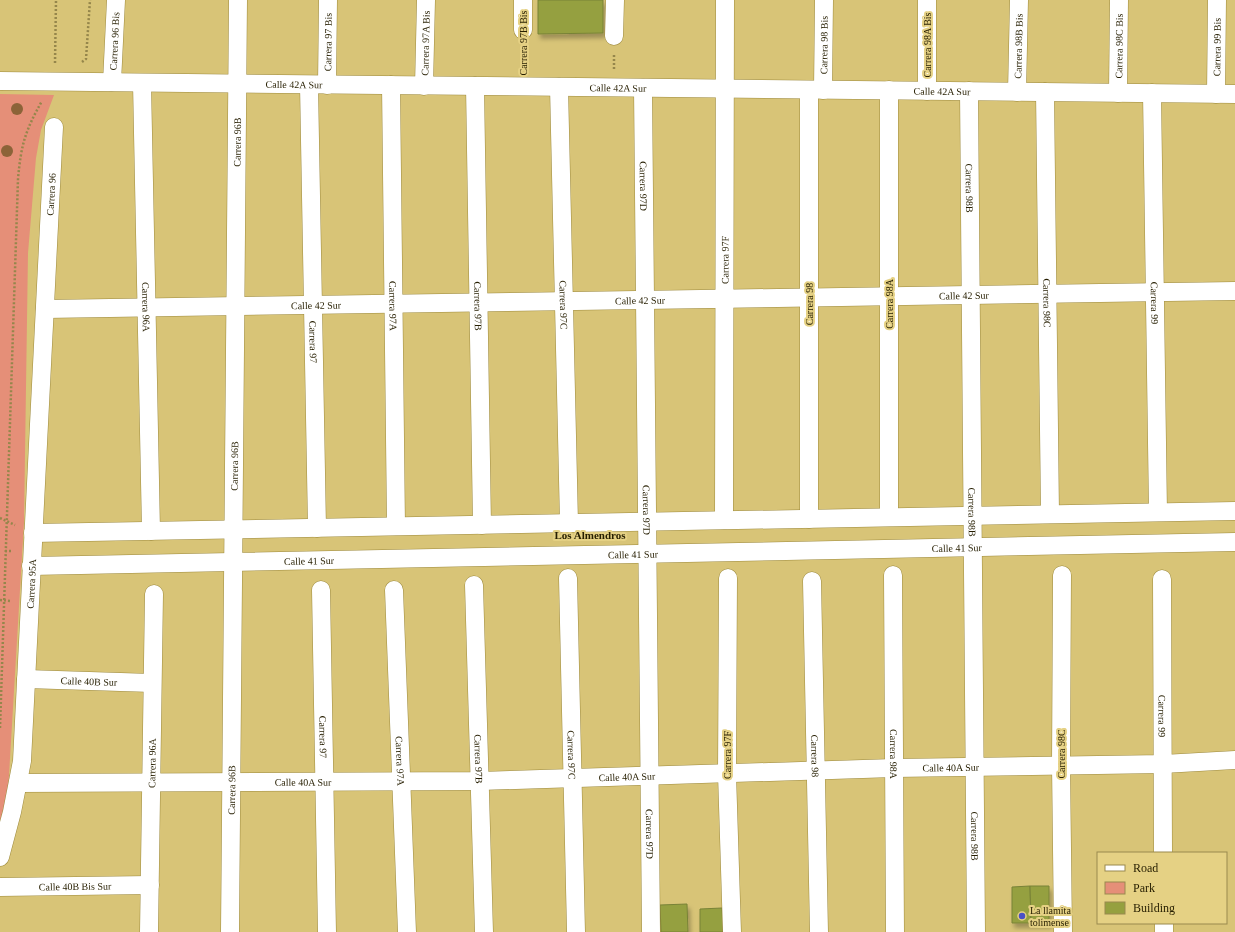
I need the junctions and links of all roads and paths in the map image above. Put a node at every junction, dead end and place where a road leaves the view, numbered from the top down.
1 (56, 0) edge
2 (90, 0) edge
3 (116, 0) edge
4 (238, 0) edge
5 (328, 0) edge
6 (426, 0) edge
7 (523, 0) edge
8 (615, 0) edge
9 (725, 0) edge
10 (824, 0) edge
11 (927, 0) edge
12 (1019, 0) edge
13 (1119, 0) edge
14 (1217, 0) edge
15 (523, 30) joint
16 (614, 36) joint
17 (80, 64) dead end
18 (0, 81) edge
19 (55, 82) junction
20 (112, 82) junction
21 (142, 83) junction
22 (237, 84) junction
23 (318, 85) junction
24 (391, 86) junction
25 (424, 86) junction
26 (475, 86) junction
27 (523, 87) junction
28 (559, 87) junction
29 (614, 88) junction
30 (643, 88) junction
31 (725, 89) junction
32 (816, 90) junction
33 (889, 90) junction
34 (927, 91) junction
35 (969, 92) junction
36 (1017, 92) junction
37 (1046, 92) junction
38 (1118, 93) junction
39 (1152, 93) junction
40 (1216, 94) junction
41 (1235, 94) edge
42 (54, 127) dead end
43 (1235, 291) edge
44 (1155, 292) junction
45 (1048, 293) junction
46 (971, 294) junction
47 (889, 295) junction
48 (809, 296) junction
49 (725, 298) junction
50 (645, 300) junction
51 (564, 301) junction
52 (478, 303) junction
53 (394, 304) junction
54 (313, 305) junction
55 (235, 306) junction
56 (146, 307) junction
57 (45, 309) junction
58 (1235, 511) edge
59 (1158, 512) junction
60 (1050, 514) junction
61 (973, 516) junction
62 (889, 517) junction
63 (809, 519) junction
64 (724, 520) junction
65 (647, 522) junction
66 (569, 523) junction
67 (482, 525) junction
68 (396, 526) junction
69 (317, 528) junction
70 (233, 529) junction
71 (151, 531) junction
72 (33, 533) junction
73 (1235, 542) edge
74 (973, 548) junction
75 (647, 554) junction
76 (233, 562) junction
77 (31, 566) junction
78 (893, 575) dead end
79 (1062, 575) dead end
80 (568, 578) dead end
81 (728, 578) dead end
82 (1162, 579) dead end
83 (812, 581) dead end
84 (474, 585) dead end
85 (321, 590) dead end
86 (394, 590) dead end
87 (154, 594) dead end
88 (26, 679) junction
89 (152, 683) junction
90 (0, 728) edge
91 (1235, 760) edge
92 (1163, 764) junction
93 (1061, 765) junction
94 (975, 766) junction
95 (894, 768) junction
96 (816, 771) junction
97 (727, 774) junction
98 (649, 777) junction
99 (572, 779) junction
100 (480, 781) junction
101 (151, 782) junction
102 (231, 782) junction
103 (324, 782) junction
104 (402, 782) junction
105 (18, 783) junction
106 (1164, 852) edge
107 (0, 857) edge
108 (150, 885) junction
109 (0, 887) edge
110 (149, 932) edge
111 (230, 932) edge
112 (327, 932) edge
113 (407, 932) edge
114 (484, 932) edge
115 (576, 932) edge
116 (651, 932) edge
117 (732, 932) edge
118 (819, 932) edge
119 (895, 932) edge
120 (976, 932) edge
121 (1063, 932) edge

1 - 19 path
2 - 17 path
3 - 20 street, Carrera 96 Bis
4 - 22 street, Carrera 96B
5 - 23 street, Carrera 97 Bis
6 - 25 street, Carrera 97A Bis
7 - 15 street, Carrera 97B Bis
8 - 16 street
9 - 31 street, Carrera 97F
10 - 32 street, Carrera 98 Bis
11 - 34 street, Carrera 98A Bis
12 - 36 street, Carrera 98B Bis
13 - 38 street, Carrera 98C Bis
14 - 40 street, Carrera 99 Bis
15 - 27 path, Carrera 97B Bis
16 - 29 path
18 - 19 street, Calle 42A Sur
19 - 20 street, Calle 42A Sur
19 - 90 path
20 - 21 street, Calle 42A Sur
21 - 22 street, Calle 42A Sur
21 - 56 street, Carrera 96A
22 - 23 street, Calle 42A Sur
22 - 55 street, Carrera 96B
23 - 24 street, Calle 42A Sur
23 - 54 street, Carrera 97
24 - 25 street, Calle 42A Sur
24 - 53 street, Carrera 97A
25 - 26 street, Calle 42A Sur
26 - 27 street, Calle 42A Sur
26 - 52 street, Carrera 97B
27 - 28 street, Calle 42A Sur
28 - 29 street, Calle 42A Sur
28 - 51 street, Carrera 97C
29 - 30 street, Calle 42A Sur
30 - 31 street, Calle 42A Sur
30 - 50 street, Carrera 97D
31 - 32 street, Calle 42A Sur
31 - 49 street, Carrera 97F
32 - 33 street, Calle 42A Sur
32 - 48 street, Carrera 98
33 - 34 street, Calle 42A Sur
33 - 47 street, Carrera 98A
34 - 35 street, Calle 42A Sur
35 - 36 street, Calle 42A Sur
35 - 46 street, Carrera 98B
36 - 37 street, Calle 42A Sur
37 - 38 street, Calle 42A Sur
37 - 45 street, Carrera 98C
38 - 39 street, Calle 42A Sur
39 - 40 street, Calle 42A Sur
39 - 44 street, Carrera 99
40 - 41 street, Calle 42A Sur
42 - 57 street, Carrera 96
43 - 44 street, Calle 42 Sur
44 - 45 street, Calle 42 Sur
44 - 59 street, Carrera 99
45 - 46 street, Calle 42 Sur
45 - 60 street, Carrera 98C
46 - 47 street, Calle 42 Sur
46 - 61 street, Carrera 98B
47 - 48 street, Calle 42 Sur
47 - 62 street, Carrera 98A
48 - 49 street, Calle 42 Sur
48 - 63 street, Carrera 98
49 - 50 street, Calle 42 Sur
49 - 64 street, Carrera 97F
50 - 51 street, Calle 42 Sur
50 - 65 street, Carrera 97D
51 - 52 street, Calle 42 Sur
51 - 66 street, Carrera 97C
52 - 53 street, Calle 42 Sur
52 - 67 street, Carrera 97B
53 - 54 street, Calle 42 Sur
53 - 68 street, Carrera 97A
54 - 55 street, Calle 42 Sur
54 - 69 street, Carrera 97
55 - 56 street, Calle 42 Sur
55 - 70 street, Carrera 96B
56 - 57 street, Calle 42 Sur
56 - 71 street, Carrera 96A
57 - 72 street, Carrera 95A
58 - 59 street
59 - 60 street
60 - 61 street
61 - 62 street
61 - 74 street, Carrera 98B
62 - 63 street
63 - 64 street
64 - 65 street
65 - 66 street
65 - 75 street, Carrera 97D
66 - 67 street
67 - 68 street
68 - 69 street
69 - 70 street
70 - 71 street
70 - 76 street, Carrera 96B
71 - 72 street
72 - 77 street, Carrera 95A
73 - 74 street, Calle 41 Sur
74 - 75 street, Calle 41 Sur
74 - 94 street, Carrera 98B
75 - 76 street, Calle 41 Sur
75 - 98 street, Carrera 97D
76 - 77 street, Calle 41 Sur
76 - 102 street, Carrera 96B
77 - 88 street, Carrera 95A
78 - 95 street, Carrera 98A
79 - 93 street, Carrera 98C
80 - 99 street, Carrera 97C
81 - 97 street, Carrera 97F
82 - 92 street, Carrera 99
83 - 96 street, Carrera 98
84 - 100 street, Carrera 97B
85 - 103 street, Carrera 97
86 - 104 street, Carrera 97A
87 - 89 street, Carrera 96A
88 - 89 street, Calle 40B Sur
88 - 105 street, Carrera 95A
89 - 101 street, Carrera 96A
91 - 92 street, Calle 40A Sur
92 - 93 street, Calle 40A Sur
92 - 106 street, Carrera 99
93 - 94 street, Calle 40A Sur
93 - 121 street, Carrera 98C
94 - 95 street, Calle 40A Sur
94 - 120 street, Carrera 98B
95 - 96 street, Calle 40A Sur
95 - 119 street, Carrera 98A
96 - 97 street, Calle 40A Sur
96 - 118 street, Carrera 98
97 - 98 street, Calle 40A Sur
97 - 117 street, Carrera 97F
98 - 99 street, Calle 40A Sur
98 - 116 street, Carrera 97D
99 - 100 street, Calle 40A Sur
99 - 115 street, Carrera 97C
100 - 104 street, Calle 40A Sur
100 - 114 street, Carrera 97B
101 - 102 street, Calle 40A Sur
101 - 105 street, Calle 40A Sur
101 - 108 street, Carrera 96A
102 - 103 street, Calle 40A Sur
102 - 111 street, Carrera 96B
103 - 104 street, Calle 40A Sur
103 - 112 street, Carrera 97
104 - 113 street, Carrera 97A
105 - 107 street, Carrera 95A
108 - 109 street, Calle 40B Bis Sur
108 - 110 street, Carrera 96A

